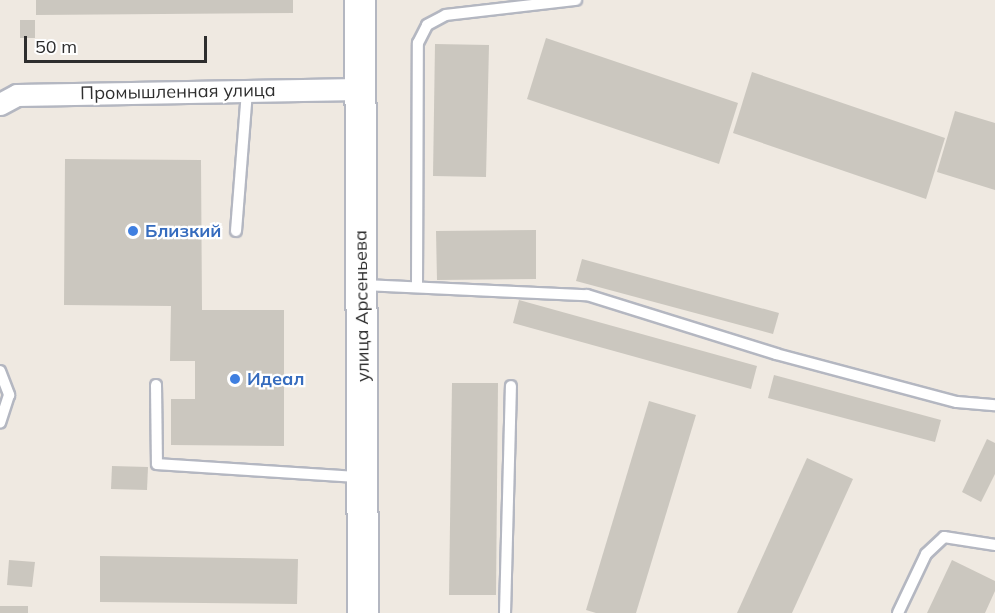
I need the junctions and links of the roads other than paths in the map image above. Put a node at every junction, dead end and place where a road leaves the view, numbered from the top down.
1 (360, 0) edge
2 (576, 0) edge
3 (359, 89) junction
4 (247, 91) junction
5 (0, 104) edge
6 (236, 231) dead end
7 (363, 285) junction
8 (417, 287) junction
9 (0, 371) edge
10 (156, 385) dead end
11 (511, 386) dead end
12 (995, 405) edge
13 (0, 423) edge
14 (363, 477) junction
15 (995, 545) edge
16 (363, 613) edge
17 (505, 613) edge
18 (898, 613) edge

1 - 3 street, улица Арсеньева
2 - 8 lane
3 - 4 street, Промышленная улица
3 - 7 street, улица Арсеньева
4 - 5 street, Промышленная улица
4 - 6 lane
7 - 8 lane
7 - 14 street, улица Арсеньева
8 - 12 lane
9 - 13 lane
10 - 14 lane
11 - 17 lane
14 - 16 street, улица Арсеньева
15 - 18 lane

